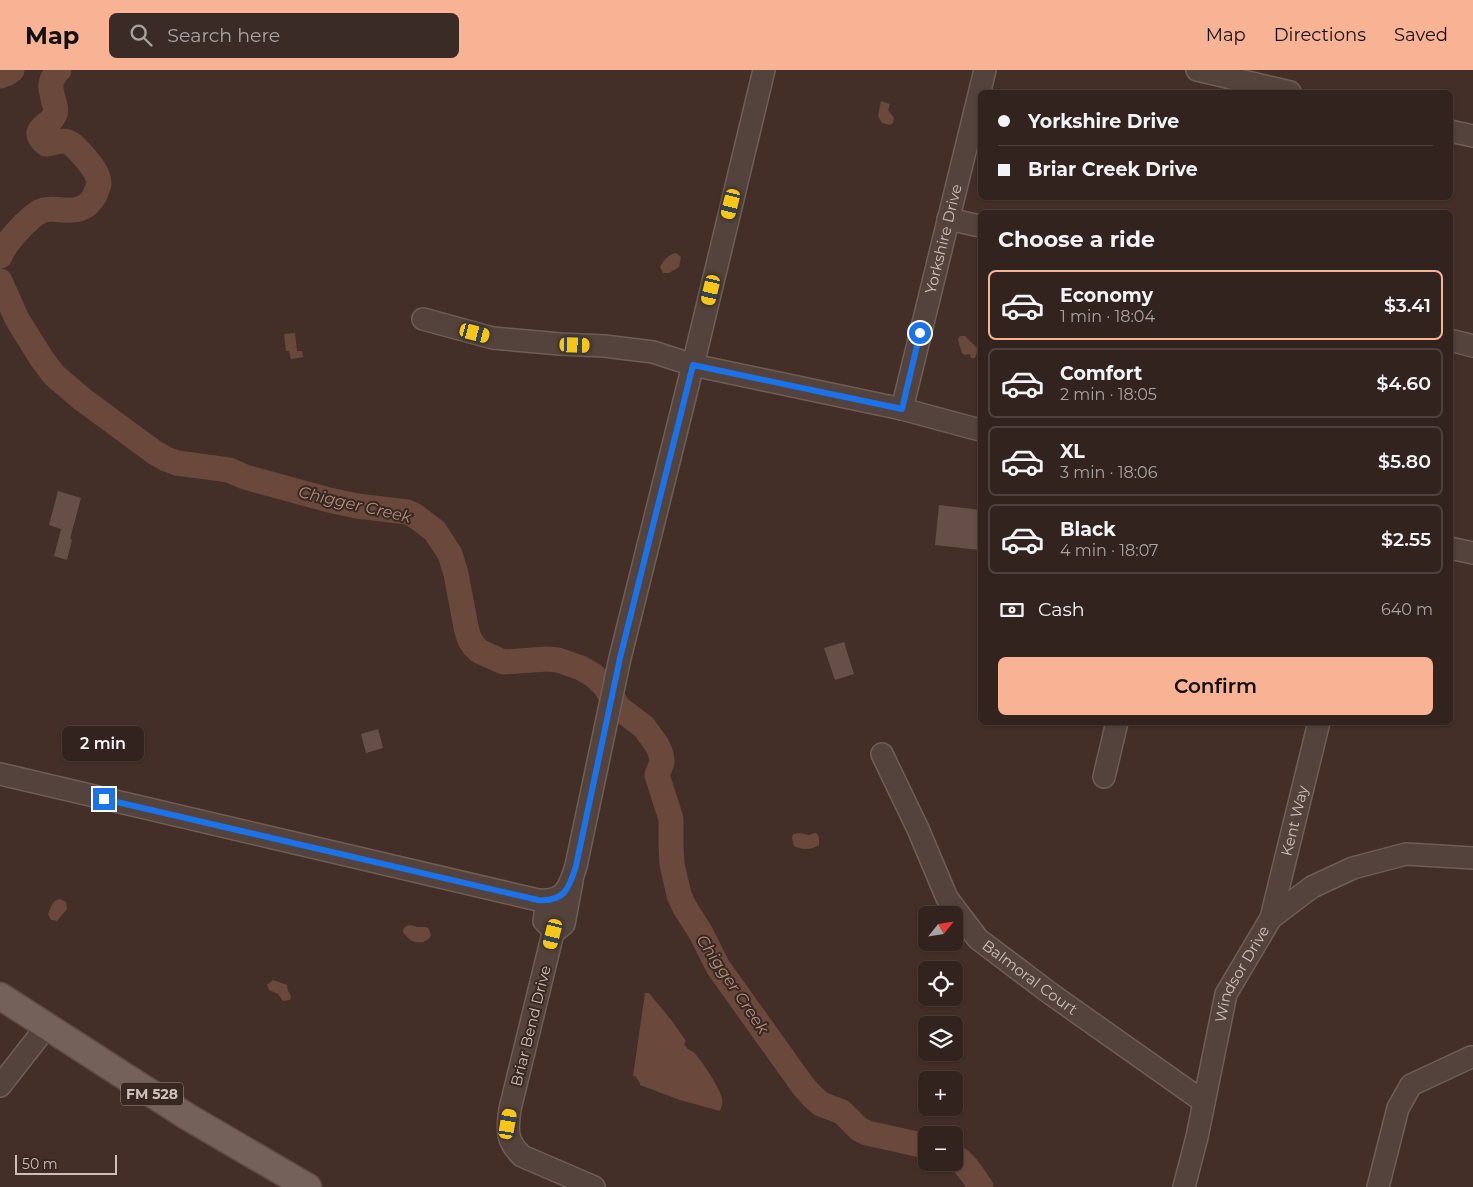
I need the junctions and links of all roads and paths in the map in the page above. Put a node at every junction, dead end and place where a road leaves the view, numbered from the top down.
1 (764, 70) edge
2 (985, 70) edge
3 (1197, 70) edge
4 (980, 90) edge
5 (1282, 90) edge
6 (978, 98) edge
7 (1453, 132) edge
8 (1473, 136) edge
9 (948, 219) junction
10 (978, 226) edge
11 (423, 319) dead end
12 (1453, 341) edge
13 (1473, 346) edge
14 (693, 365) junction
15 (902, 409) junction
16 (978, 429) edge
17 (1453, 549) edge
18 (1473, 553) edge
19 (1116, 725) edge
20 (1318, 725) edge
21 (882, 754) dead end
22 (0, 774) edge
23 (1104, 778) dead end
24 (1473, 858) edge
25 (573, 876) junction
26 (552, 900) junction
27 (1271, 918) junction
28 (553, 934) junction
29 (0, 996) edge
30 (47, 1026) junction
31 (1473, 1057) edge
32 (0, 1086) edge
33 (1204, 1102) junction
34 (308, 1187) edge
35 (594, 1187) edge
36 (1184, 1187) edge
37 (1378, 1187) edge

1 - 14 street, Briar Bend Drive
2 - 4 street, Yorkshire Drive
3 - 5 street
6 - 9 street, Yorkshire Drive
7 - 8 street
9 - 10 street
9 - 15 street, Yorkshire Drive
11 - 14 street
12 - 13 street
14 - 15 street
14 - 25 street, Briar Bend Drive
15 - 16 street
17 - 18 street
19 - 23 street
20 - 27 street, Kent Way
21 - 33 street, Balmoral Court
22 - 26 street
24 - 27 street, Windsor Drive
25 - 26 street
25 - 28 street, Briar Bend Drive
26 - 28 street
27 - 33 street, Windsor Drive
28 - 35 street, Briar Bend Drive
29 - 30 main road, FM 528
30 - 32 street
30 - 34 main road, FM 528
31 - 37 street
33 - 36 street, Windsor Drive

